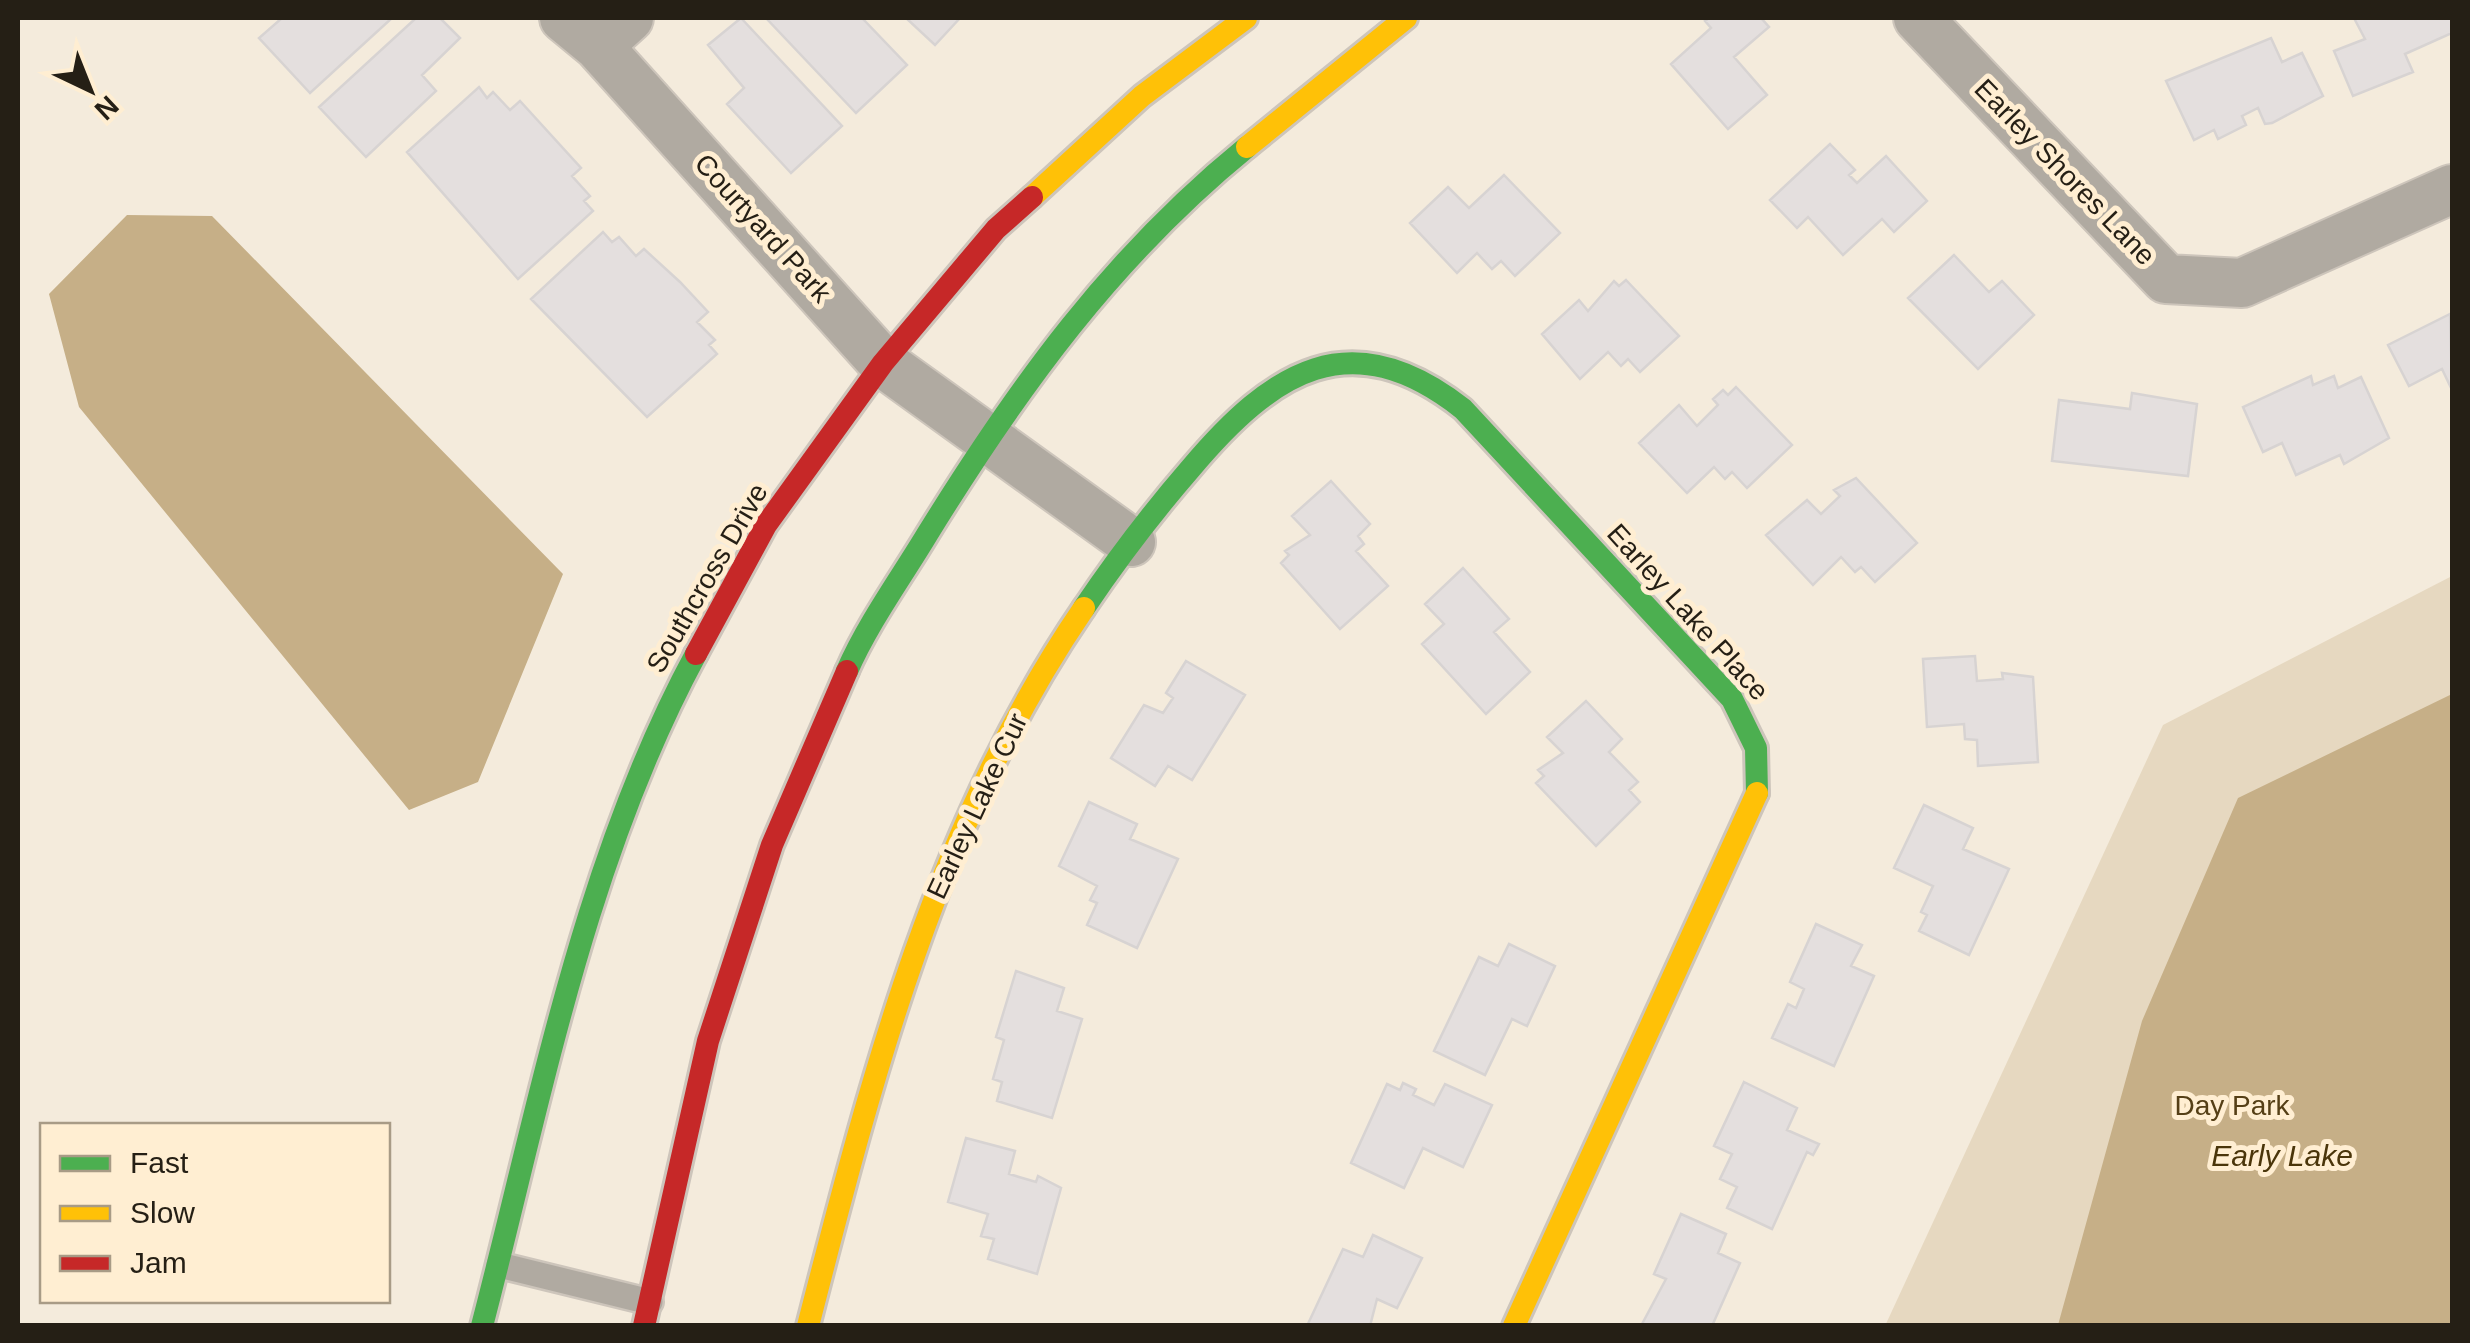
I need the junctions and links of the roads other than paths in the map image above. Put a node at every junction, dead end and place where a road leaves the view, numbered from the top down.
1 (1246, 18) edge
2 (1406, 18) edge
3 (1918, 18) edge
4 (597, 27) edge
5 (2452, 189) edge
6 (884, 362) junction
7 (989, 435) junction
8 (1131, 542) junction
9 (499, 1265) junction
10 (647, 1314) edge
11 (482, 1326) edge
12 (808, 1326) edge
13 (1514, 1326) edge

1 - 6 street, Southcross Drive
2 - 7 street
3 - 5 street, Earley Shores Lane
4 - 6 street, Courtyard Park
6 - 7 street, Courtyard Park
6 - 9 street, Southcross Drive
7 - 8 street
7 - 10 street
8 - 12 street, Earley Lake Cur
8 - 13 street, Earley Lake Place
9 - 10 lane
9 - 11 street, Southcross Drive

